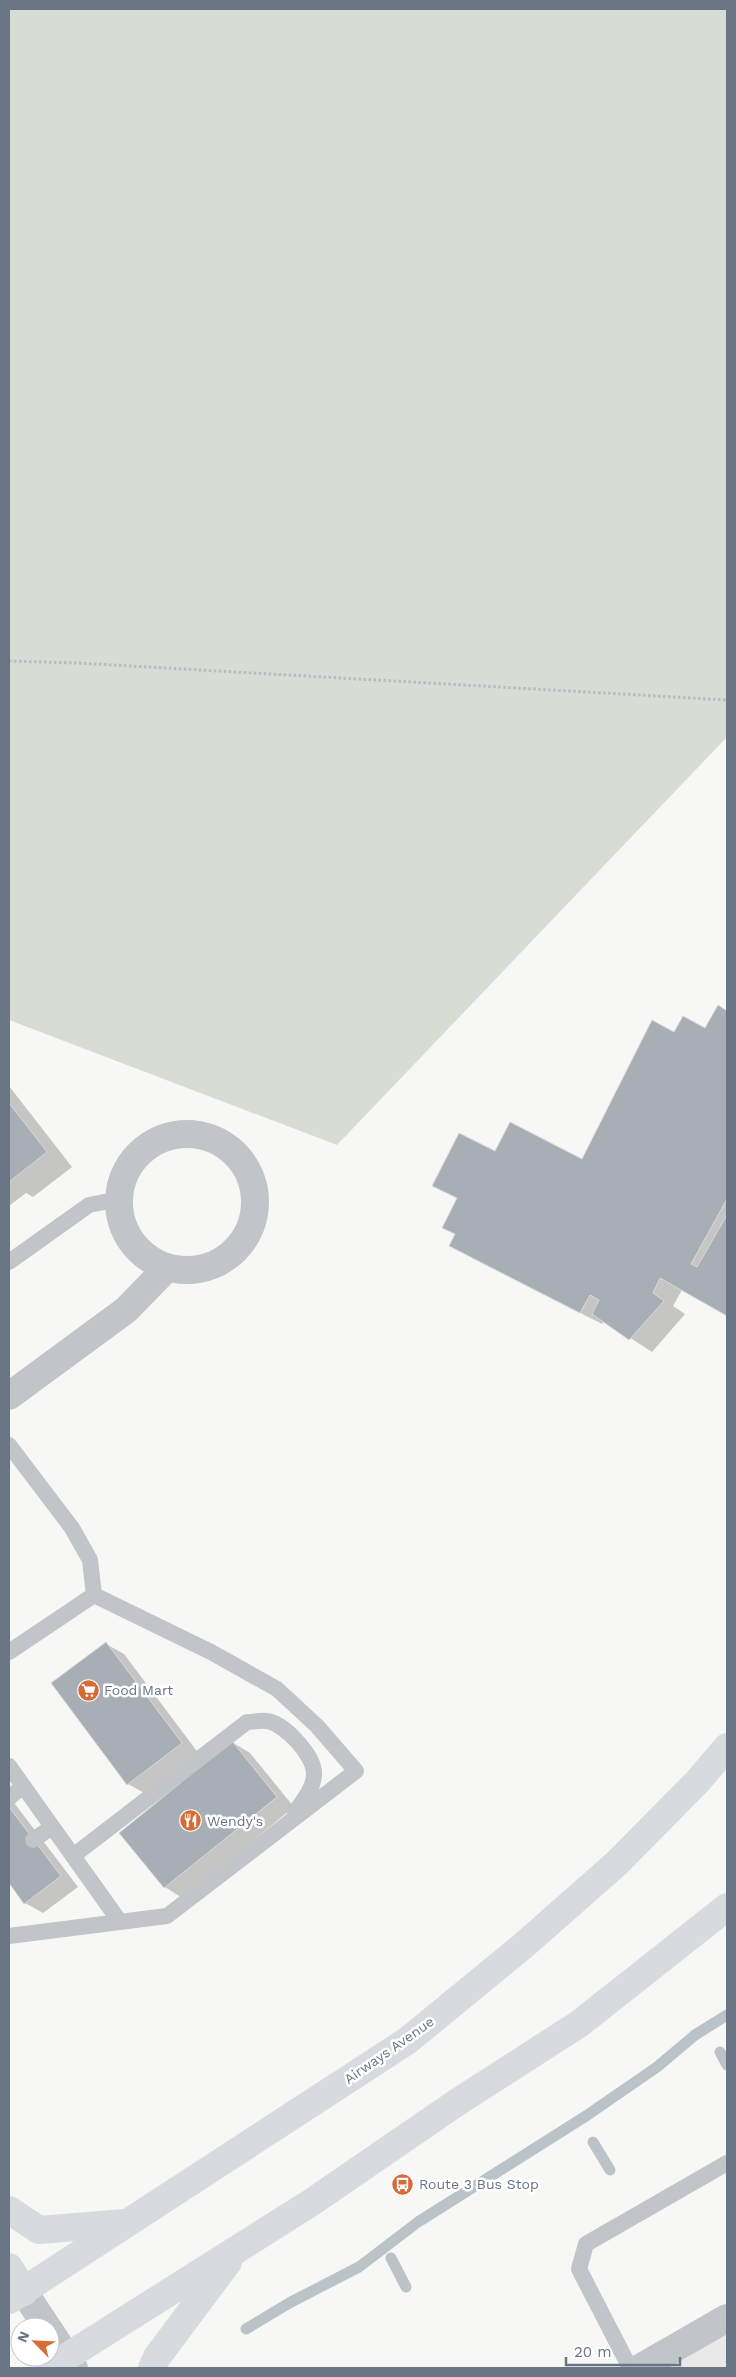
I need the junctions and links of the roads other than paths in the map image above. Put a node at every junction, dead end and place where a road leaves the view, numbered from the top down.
1 (118, 1199) junction
2 (9, 1262) edge
3 (167, 1268) junction
4 (9, 1396) edge
5 (9, 1445) edge
6 (94, 1594) junction
7 (9, 1652) edge
8 (727, 1747) edge
9 (9, 1766) edge
10 (23, 1786) junction
11 (9, 1798) edge
12 (287, 1824) junction
13 (52, 1827) junction
14 (33, 1840) dead end
15 (73, 1856) junction
16 (727, 1907) edge
17 (120, 1922) junction
18 (9, 1936) edge
19 (727, 2163) edge
20 (9, 2210) edge
21 (129, 2223) junction
22 (239, 2248) junction
23 (9, 2267) edge
24 (16, 2296) edge
25 (37, 2317) edge
26 (727, 2318) edge
27 (64, 2365) edge
28 (152, 2368) edge
29 (630, 2368) edge
30 (640, 2368) edge

1 - 2 lane
1 - 3 street
1 - 3 street
3 - 4 street
5 - 6 lane
6 - 7 lane
6 - 12 lane
8 - 21 main road, Airways Avenue
9 - 10 lane
10 - 11 lane
10 - 13 lane
12 - 15 lane
12 - 17 lane
13 - 14 lane
13 - 15 lane
15 - 17 lane
16 - 22 main road
17 - 18 lane
19 - 29 lane
20 - 21 main road
21 - 24 main road, Airways Avenue
22 - 27 main road
22 - 28 main road
23 - 24 main road
24 - 25 street
26 - 30 street

